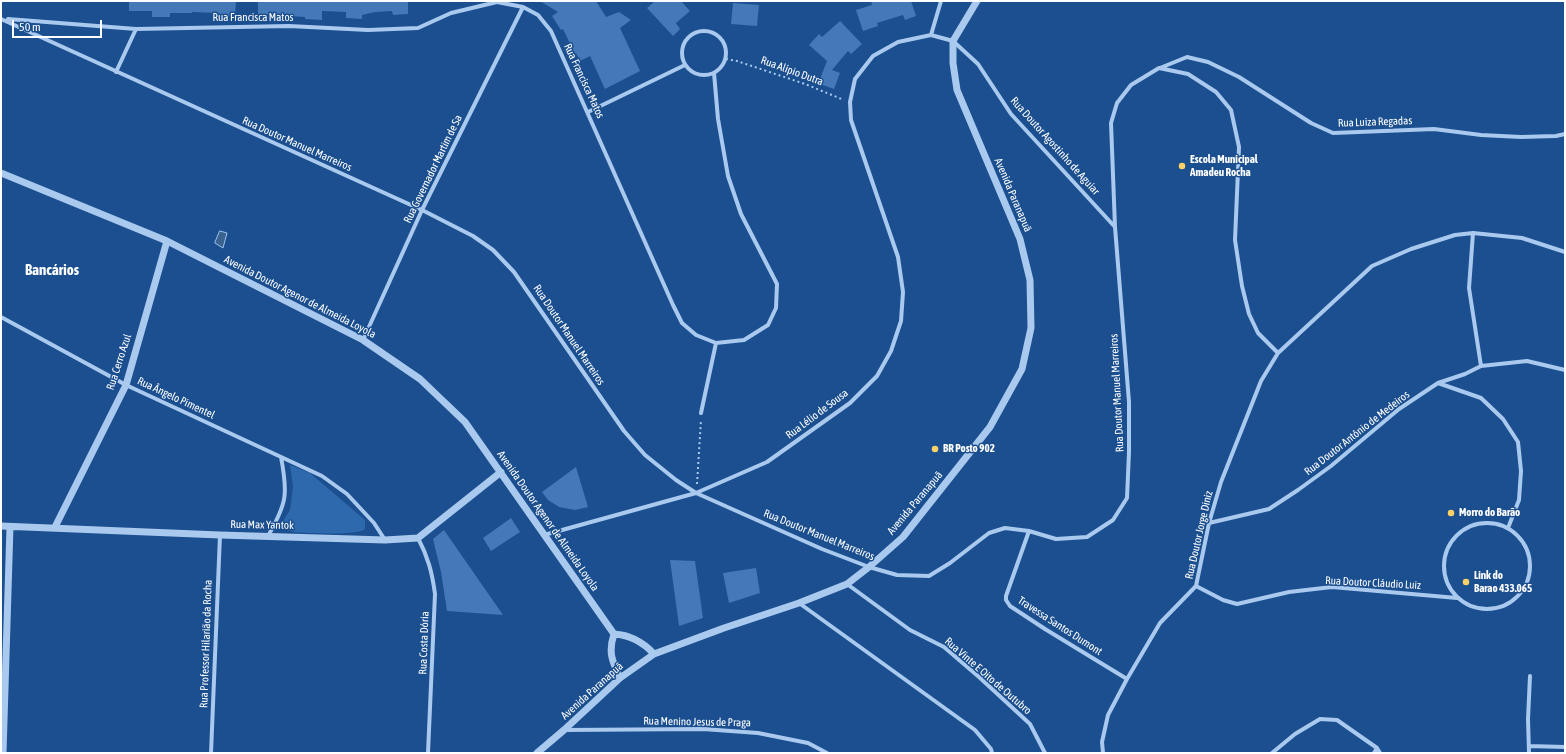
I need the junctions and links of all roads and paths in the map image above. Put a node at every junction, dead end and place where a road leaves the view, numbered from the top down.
1 (942, 1) edge
2 (977, 1) edge
3 (523, 7) junction
4 (2, 19) edge
5 (136, 28) junction
6 (931, 35) junction
7 (953, 41) junction
8 (726, 59) junction
9 (685, 65) junction
10 (1159, 68) junction
11 (116, 72) junction
12 (714, 73) junction
13 (850, 102) junction
14 (588, 112) junction
15 (1565, 134) edge
16 (1, 173) edge
17 (422, 210) junction
18 (1115, 227) junction
19 (1473, 233) junction
20 (167, 241) junction
21 (1565, 252) edge
22 (1, 317) edge
23 (363, 340) junction
24 (716, 343) junction
25 (1278, 353) junction
26 (1481, 366) junction
27 (1565, 370) edge
28 (1438, 383) junction
29 (126, 385) junction
30 (702, 413) joint
31 (281, 457) junction
32 (501, 472) junction
33 (696, 493) junction
34 (1209, 523) junction
35 (1, 526) edge
36 (10, 527) junction
37 (55, 527) junction
38 (1508, 528) junction
39 (1028, 531) junction
40 (220, 535) junction
41 (544, 535) junction
42 (268, 536) junction
43 (418, 538) junction
44 (385, 540) junction
45 (869, 567) junction
46 (847, 584) junction
47 (1196, 586) junction
48 (1458, 598) junction
49 (799, 603) junction
50 (614, 634) junction
51 (654, 654) junction
52 (1530, 676) dead end
53 (620, 678) junction
54 (1127, 679) junction
55 (564, 730) junction
56 (1529, 746) junction
57 (1565, 746) edge
58 (1377, 748) junction
59 (3, 753) edge
60 (211, 753) edge
61 (428, 753) edge
62 (537, 753) edge
63 (827, 753) edge
64 (992, 753) edge
65 (1045, 753) edge
66 (1103, 753) edge
67 (1272, 753) edge
68 (1374, 753) edge
69 (1380, 753) edge
70 (1529, 753) edge

1 - 6 street
2 - 7 street
3 - 5 street, Rua Francisca Matos
3 - 14 street, Rua Francisca Matos
3 - 17 street, Rua Governador Martim de Sa
4 - 5 street, Rua Francisca Matos
4 - 11 street, Rua Doutor Manuel Marreiros
5 - 11 street
6 - 7 street, Rua Lélio de Sousa
6 - 13 street, Rua Lélio de Sousa
7 - 18 street, Rua Doutor Agostinho de Aguiar
7 - 45 street, Avenida Paranapuã
8 - 9 street
8 - 12 street
8 - 13 path, Rua Alípio Dutra
9 - 12 street
9 - 14 street
10 - 15 street, Rua Luiza Regadas
10 - 18 street, Rua Doutor Manuel Marreiros
10 - 25 street
11 - 17 street, Rua Doutor Manuel Marreiros
12 - 24 street
13 - 33 street, Rua Lélio de Sousa
14 - 24 street, Rua Francisca Matos
16 - 20 street, Avenida Doutor Agenor de Almeida Loyola
17 - 23 street, Rua Governador Martim de Sa
17 - 33 street, Rua Doutor Manuel Marreiros
18 - 39 street, Rua Doutor Manuel Marreiros
19 - 21 street
19 - 25 street
19 - 26 street
20 - 23 street, Avenida Doutor Agenor de Almeida Loyola
20 - 29 street, Rua Cerro Azul
22 - 29 street, Rua Ângelo Pimentel
23 - 32 street, Avenida Doutor Agenor de Almeida Loyola
24 - 30 street
25 - 34 street, Rua Doutor Jorge Diniz
26 - 27 street, Rua Doutor Antônio de Medeiros
26 - 28 street, Rua Doutor Antônio de Medeiros
28 - 34 street, Rua Doutor Antônio de Medeiros
28 - 38 street
29 - 31 street, Rua Ângelo Pimentel
29 - 37 street, Rua Cerro Azul
30 - 33 path
31 - 42 street
31 - 44 street, Rua Ângelo Pimentel
32 - 41 street, Avenida Doutor Agenor de Almeida Loyola
32 - 43 street
33 - 41 street, Rua Lélio de Sousa
33 - 45 street, Rua Doutor Manuel Marreiros
34 - 47 street, Rua Doutor Jorge Diniz
35 - 36 street, Rua Max Yantok
36 - 37 street, Rua Max Yantok
36 - 59 street
37 - 40 street, Rua Max Yantok
38 - 48 street
38 - 48 street
39 - 45 street, Rua Doutor Manuel Marreiros
39 - 54 street, Travessa Santos Dumont
40 - 42 street, Rua Max Yantok
40 - 60 street, Rua Professor Hilarião da Rocha
41 - 50 street, Avenida Doutor Agenor de Almeida Loyola
42 - 44 street, Rua Max Yantok
43 - 44 street, Rua Max Yantok
43 - 61 street, Rua Costa Dória
45 - 46 street, Avenida Paranapuã
46 - 49 street, Avenida Paranapuã
46 - 65 street, Rua Vinte E Oito de Outubro
47 - 48 street, Rua Doutor Cláudio Luiz
47 - 54 street, Rua Doutor Jorge Diniz
49 - 51 street, Avenida Paranapuã
49 - 64 street
50 - 51 street
50 - 53 street
51 - 53 street, Avenida Paranapuã
52 - 56 street
53 - 55 street, Avenida Paranapuã
54 - 66 street, Rua Doutor Jorge Diniz
55 - 62 street, Avenida Paranapuã
55 - 63 street, Rua Menino Jesus de Praga
56 - 57 street
56 - 70 street
58 - 67 street
58 - 68 street
58 - 69 street

